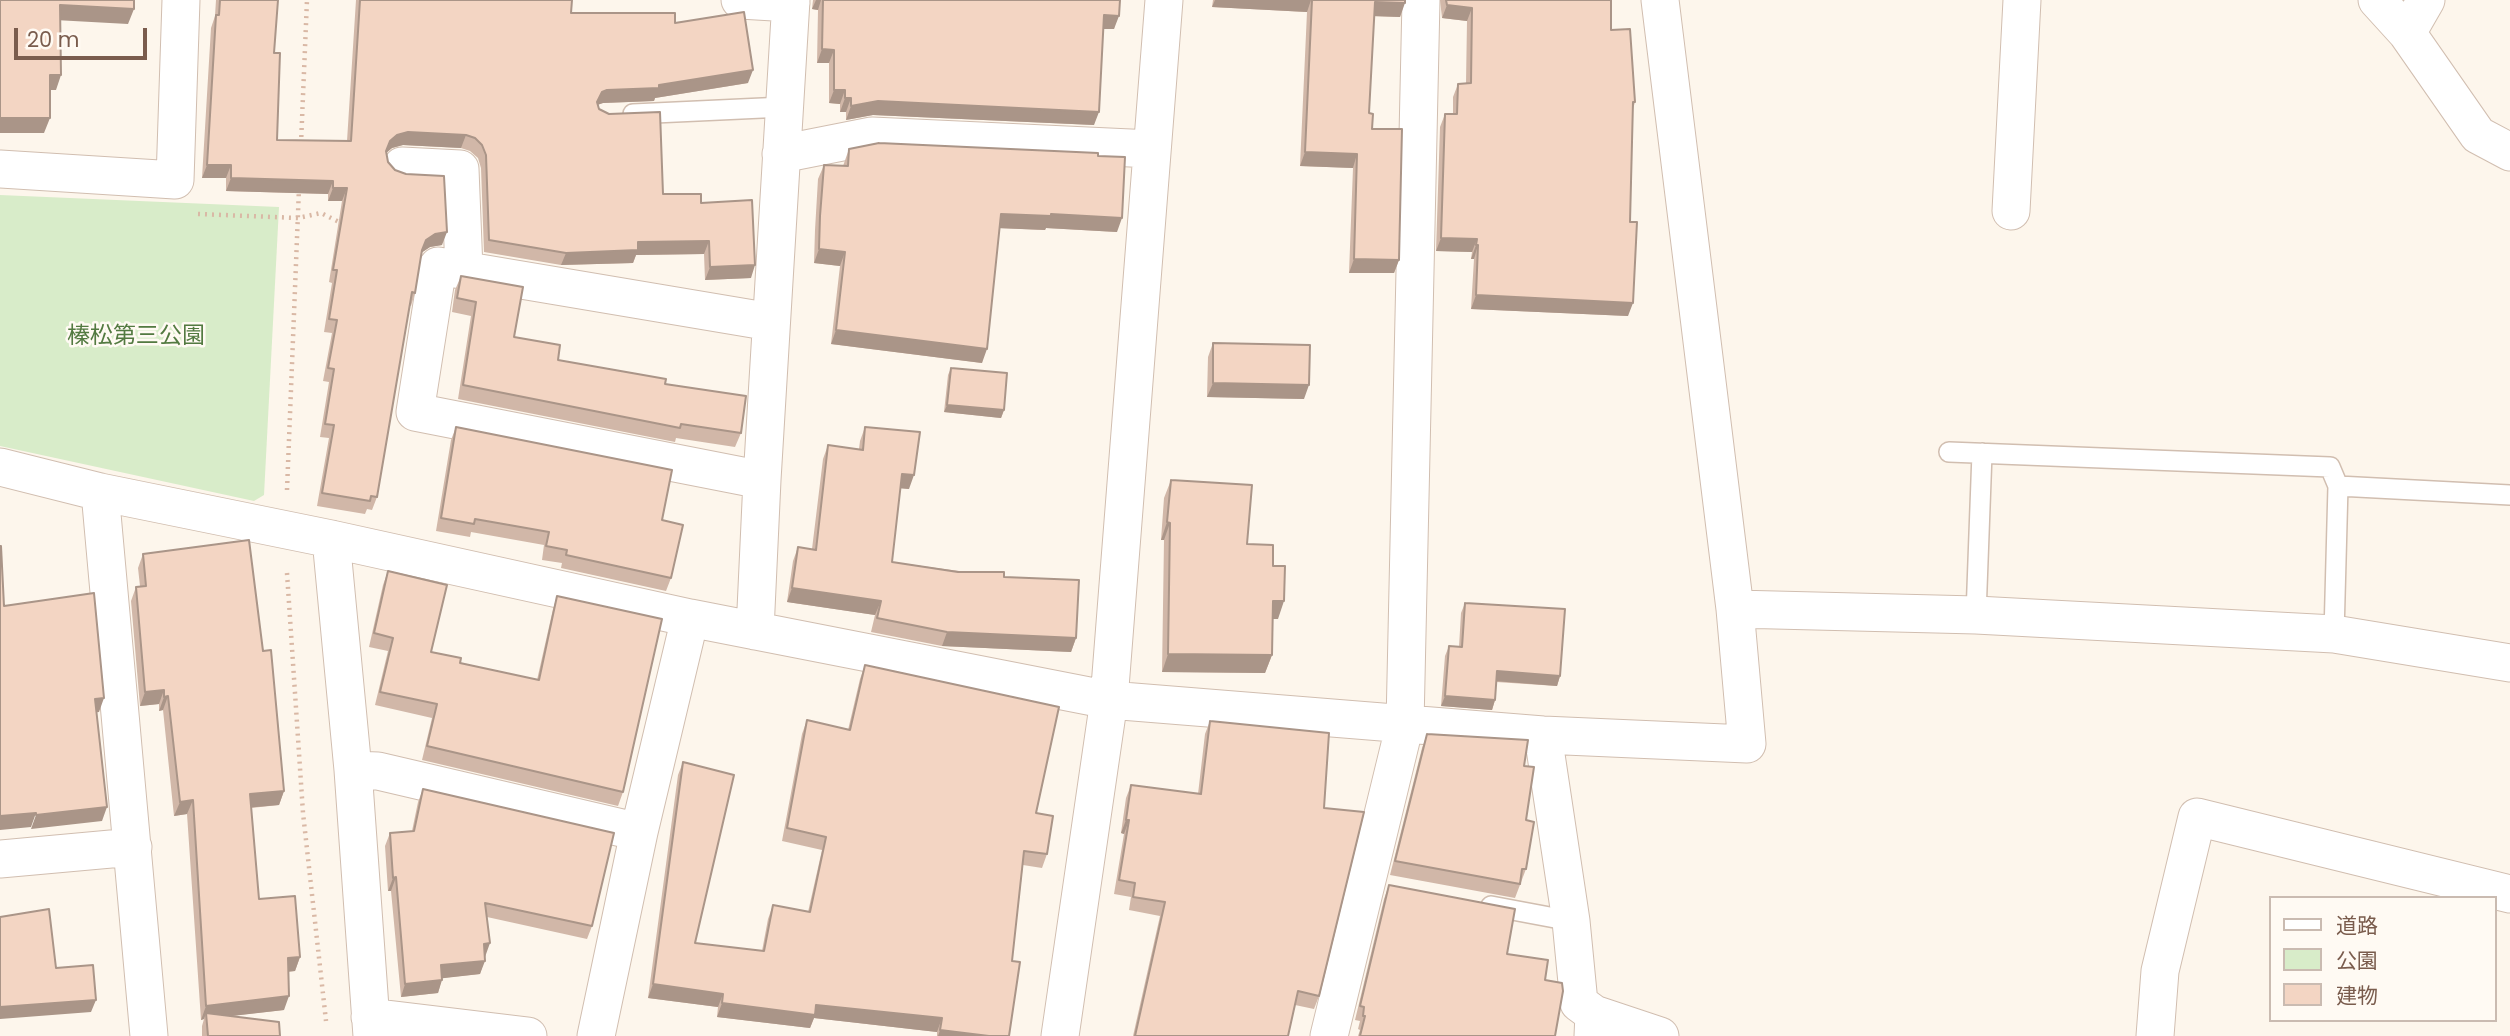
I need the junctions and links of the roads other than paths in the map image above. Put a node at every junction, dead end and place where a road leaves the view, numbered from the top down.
1 (181, 0) edge
2 (740, 0) edge
3 (1164, 0) edge
4 (1421, 0) edge
5 (1660, 0) edge
6 (2022, 0) edge
7 (2377, 0) edge
8 (2426, 0) edge
9 (791, 1) edge
10 (2407, 33) junction
11 (784, 107) junction
12 (618, 115) edge
13 (1152, 149) junction
14 (2510, 152) edge
15 (781, 155) junction
16 (402, 166) dead end
17 (0, 169) edge
18 (2011, 211) dead end
19 (464, 270) junction
20 (771, 322) junction
21 (1949, 452) dead end
22 (1982, 453) junction
23 (0, 467) edge
24 (762, 480) junction
25 (2338, 486) junction
26 (100, 492) junction
27 (2510, 495) edge
28 (331, 539) junction
29 (1735, 609) junction
30 (1976, 615) junction
31 (690, 618) junction
32 (755, 631) junction
33 (2334, 634) junction
34 (2510, 663) edge
35 (1109, 700) junction
36 (1405, 724) junction
37 (1543, 734) junction
38 (353, 770) junction
39 (639, 832) junction
40 (133, 847) junction
41 (0, 859) edge
42 (2510, 894) edge
43 (1475, 903) edge
44 (1571, 921) junction
45 (1593, 1025) edge
46 (371, 1026) edge
47 (149, 1036) edge
48 (528, 1036) edge
49 (596, 1036) edge
50 (1060, 1036) edge
51 (1329, 1036) edge
52 (1660, 1036) edge
53 (2155, 1036) edge

1 - 17 street
2 - 9 street
3 - 13 street
4 - 36 street
5 - 29 street
6 - 18 street
7 - 10 street
8 - 10 street
9 - 11 street
10 - 14 street
11 - 12 lane
11 - 15 street
13 - 15 street
13 - 35 street
15 - 20 street
16 - 19 street
19 - 20 street
19 - 24 street
20 - 24 street
21 - 22 lane
22 - 25 lane
22 - 30 lane
23 - 26 street
24 - 32 street
25 - 27 lane
25 - 33 lane
26 - 28 street
26 - 40 street
28 - 31 street
28 - 38 street
29 - 30 street
29 - 37 street
30 - 33 street
31 - 32 street
31 - 39 street
32 - 35 street
33 - 34 street
35 - 36 street
35 - 50 street
36 - 37 street
36 - 51 street
37 - 44 street
38 - 39 street
38 - 46 street
39 - 49 street
40 - 41 street
40 - 47 street
42 - 53 street
43 - 44 lane
44 - 45 street
45 - 52 street
46 - 48 street

